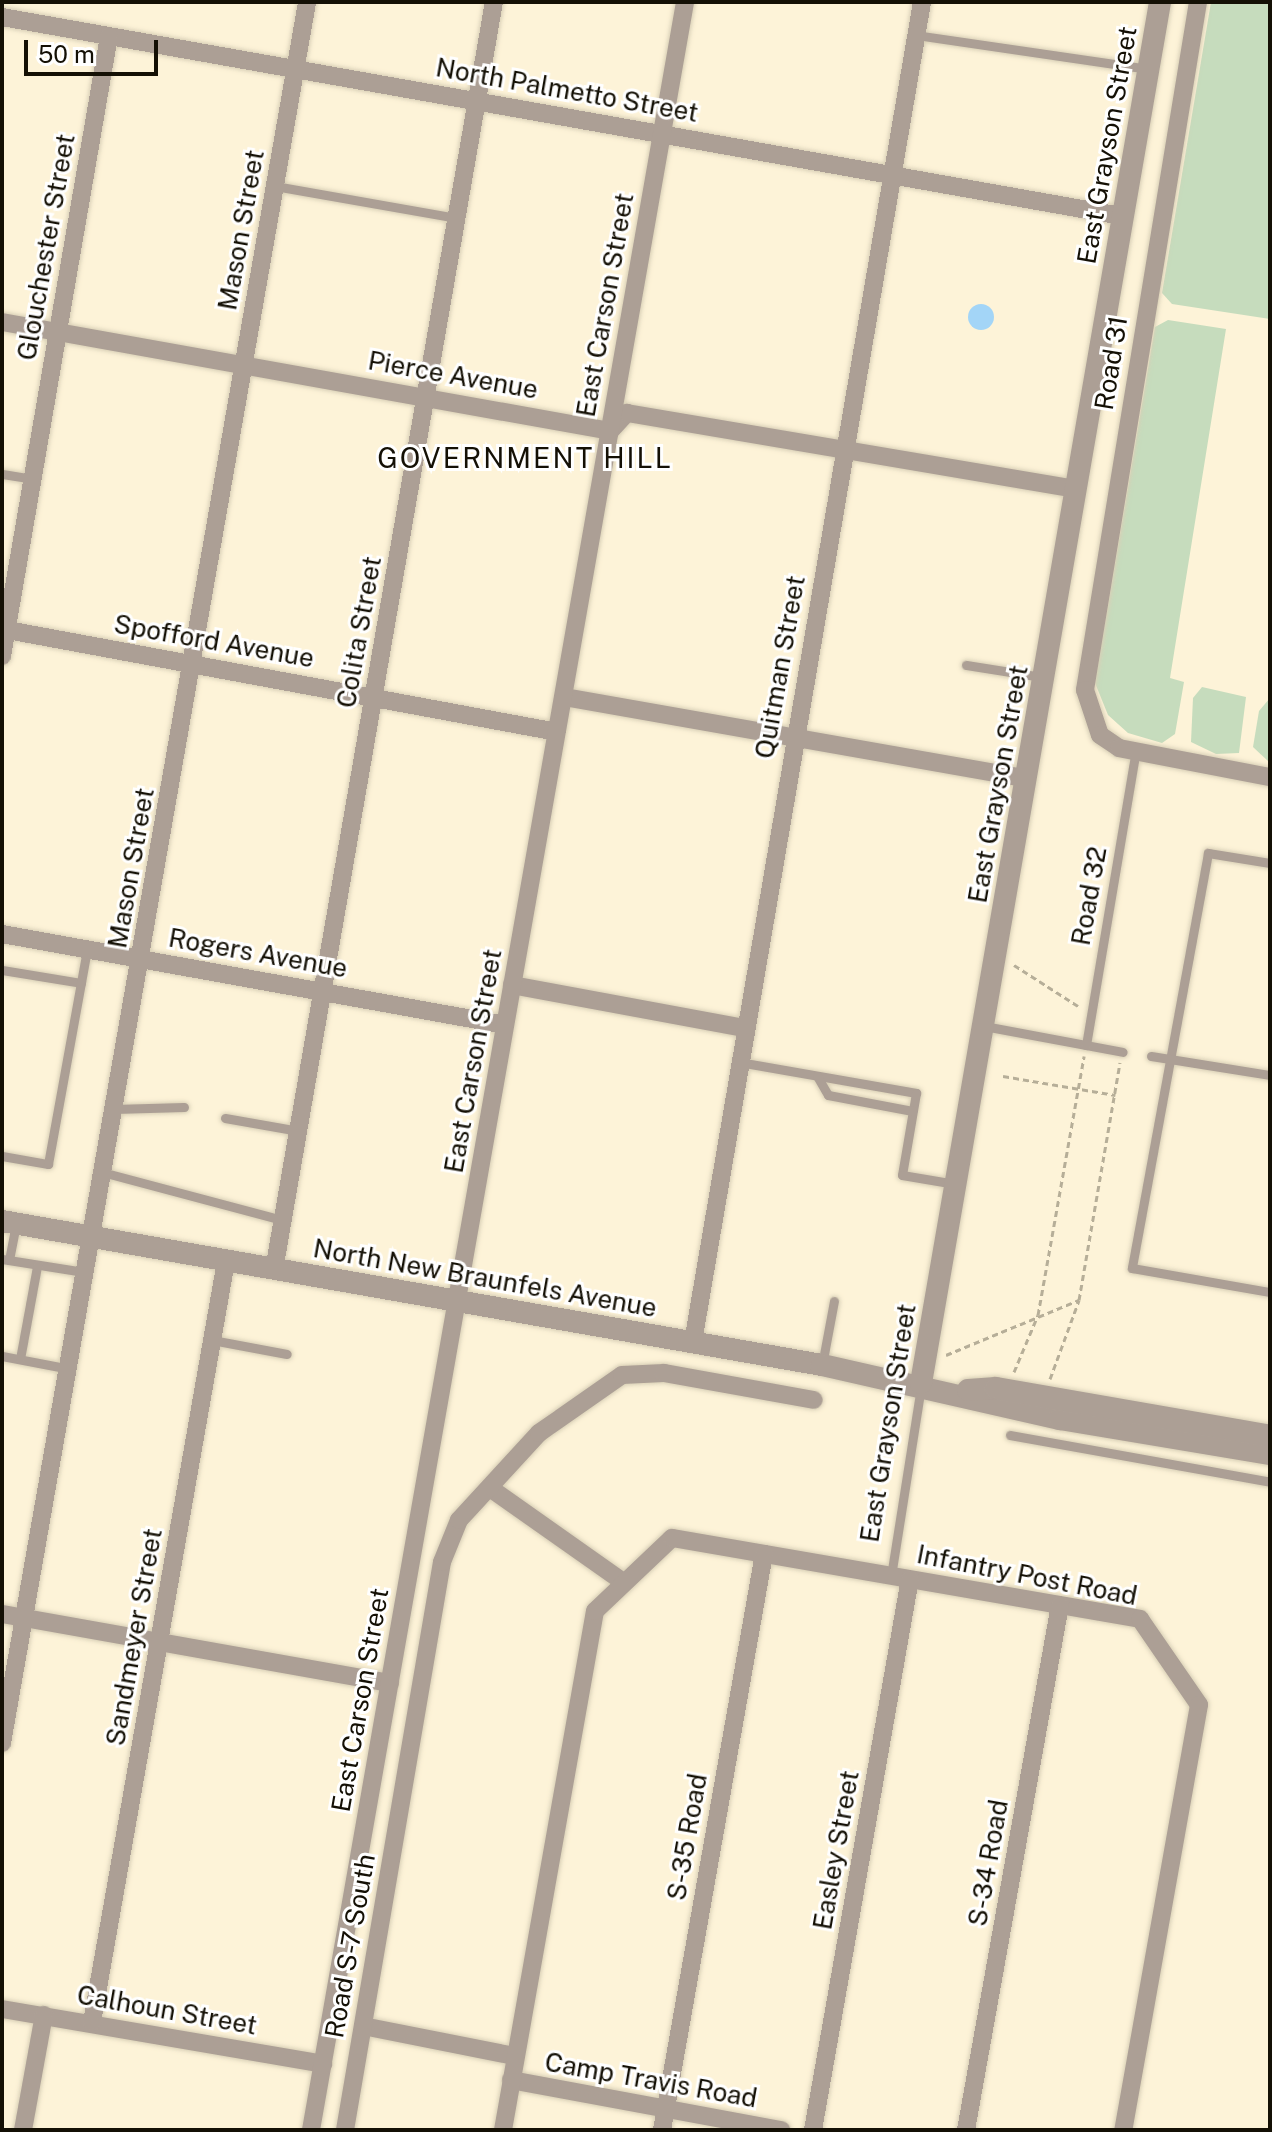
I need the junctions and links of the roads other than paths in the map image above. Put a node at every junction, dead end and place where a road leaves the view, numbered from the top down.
1 (307, 2) edge
2 (494, 2) edge
3 (685, 2) edge
4 (922, 2) edge
5 (1160, 2) edge
6 (1198, 2) edge
7 (2, 17) edge
8 (916, 35) junction
9 (109, 36) junction
10 (295, 68) junction
11 (1148, 69) junction
12 (478, 99) junction
13 (661, 133) junction
14 (892, 175) junction
15 (275, 186) junction
16 (1122, 216) junction
17 (457, 218) junction
18 (2, 322) edge
19 (58, 331) junction
20 (243, 364) junction
21 (426, 396) junction
22 (610, 431) junction
23 (846, 449) junction
24 (2, 474) edge
25 (32, 479) junction
26 (1077, 489) junction
27 (4, 629) edge
28 (2, 656) edge
29 (195, 664) junction
30 (966, 665) dead end
31 (1045, 677) junction
32 (375, 696) junction
33 (564, 697) junction
34 (557, 732) junction
35 (793, 739) junction
36 (1135, 754) junction
37 (1270, 777) edge
38 (1027, 779) junction
39 (1270, 863) edge
40 (2, 934) edge
41 (87, 950) junction
42 (141, 958) junction
43 (2, 970) edge
44 (81, 983) junction
45 (512, 985) junction
46 (324, 990) junction
47 (505, 1025) junction
48 (984, 1026) junction
49 (744, 1028) junction
50 (1086, 1045) junction
51 (1123, 1052) road end
52 (1151, 1056) dead end
53 (1170, 1060) junction
54 (738, 1062) junction
55 (1270, 1075) edge
56 (817, 1076) junction
57 (184, 1107) dead end
58 (114, 1109) junction
59 (913, 1111) junction
60 (225, 1118) dead end
61 (299, 1131) junction
62 (2, 1156) edge
63 (102, 1172) junction
64 (955, 1184) junction
65 (283, 1220) junction
66 (9, 1222) edge
67 (91, 1236) junction
68 (6, 1260) edge
69 (226, 1261) junction
70 (37, 1266) junction
71 (274, 1270) junction
72 (84, 1272) junction
73 (1270, 1292) edge
74 (834, 1301) dead end
75 (457, 1302) junction
76 (212, 1340) junction
77 (693, 1342) junction
78 (287, 1354) dead end
79 (2, 1356) edge
80 (20, 1359) junction
81 (822, 1365) junction
82 (65, 1368) junction
83 (921, 1383) junction
84 (814, 1400) dead end
85 (1010, 1435) dead end
86 (1219, 1436) junction
87 (1270, 1436) edge
88 (1270, 1454) edge
89 (1270, 1482) edge
90 (490, 1488) junction
91 (764, 1554) junction
92 (891, 1576) junction
93 (910, 1579) junction
94 (622, 1581) junction
95 (1060, 1605) junction
96 (2, 1614) edge
97 (25, 1618) junction
98 (161, 1637) junction
99 (390, 1683) junction
100 (2, 1743) edge
101 (2, 2009) edge
102 (44, 2015) junction
103 (92, 2022) junction
104 (363, 2026) junction
105 (515, 2056) junction
106 (323, 2064) junction
107 (511, 2080) junction
108 (666, 2110) junction
109 (23, 2130) edge
110 (311, 2130) edge
111 (345, 2130) edge
112 (503, 2130) edge
113 (662, 2130) edge
114 (781, 2130) edge
115 (813, 2130) edge
116 (966, 2130) edge
117 (1123, 2130) edge

1 - 10 street, Mason Street
2 - 12 street, Colita Street
3 - 13 street, East Carson Street
4 - 8 street, Quitman Street
5 - 11 street, East Grayson Street
6 - 36 street, Road 31
7 - 9 street, North Palmetto Street
8 - 11 lane
8 - 14 street, Quitman Street
9 - 10 street, North Palmetto Street
9 - 19 street, Glouchester Street
10 - 12 street, North Palmetto Street
10 - 15 street, Mason Street
11 - 16 street, East Grayson Street
12 - 13 street, North Palmetto Street
12 - 17 street, Colita Street
13 - 14 street, North Palmetto Street
13 - 22 street, East Carson Street
14 - 16 street, North Palmetto Street
14 - 23 street, Quitman Street
15 - 17 lane
15 - 20 street, Mason Street
16 - 26 street, East Grayson Street
17 - 21 street, Colita Street
18 - 19 street, Pierce Avenue
19 - 20 street, Pierce Avenue
19 - 25 street, Glouchester Street
20 - 21 street, Pierce Avenue
20 - 29 street, Mason Street
21 - 22 street, Pierce Avenue
21 - 32 street, Colita Street
22 - 23 street
22 - 33 street, East Carson Street
23 - 26 street
23 - 35 street, Quitman Street
24 - 25 lane
25 - 27 street, Glouchester Street
26 - 31 street, East Grayson Street
27 - 28 street, Glouchester Street
27 - 29 street, Spofford Avenue
29 - 32 street, Spofford Avenue
29 - 42 street, Mason Street
30 - 31 lane
31 - 38 street, East Grayson Street
32 - 34 street, Spofford Avenue
32 - 46 street, Colita Street
33 - 34 street, East Carson Street
33 - 35 street
34 - 45 street, East Carson Street
35 - 38 street
35 - 49 street, Quitman Street
36 - 37 street
36 - 50 lane, Road 32
38 - 48 street, East Grayson Street
39 - 53 lane
40 - 41 street, Rogers Avenue
41 - 42 street, Rogers Avenue
41 - 44 lane
42 - 46 street, Rogers Avenue
42 - 58 street, Mason Street
43 - 44 lane
44 - 62 lane
45 - 47 street, East Carson Street
45 - 49 street
46 - 47 street, Rogers Avenue
46 - 61 street, Colita Street
47 - 75 street, East Carson Street
48 - 50 lane
48 - 64 street, East Grayson Street
49 - 54 street, Quitman Street
50 - 51 lane
52 - 53 lane
53 - 55 lane
53 - 73 lane
54 - 56 lane
54 - 77 street, Quitman Street
56 - 59 lane
56 - 59 lane
57 - 58 lane
58 - 63 street, Mason Street
59 - 64 lane
60 - 61 lane
61 - 65 street, Colita Street
63 - 65 lane
63 - 67 street, Mason Street
64 - 83 street, East Grayson Street
65 - 71 street, Colita Street
66 - 67 street, North New Braunfels Avenue
66 - 68 lane
67 - 69 street, North New Braunfels Avenue
67 - 72 street, Mason Street
68 - 70 lane
69 - 71 street, North New Braunfels Avenue
69 - 76 street, Sandmeyer Street
70 - 72 lane
70 - 80 lane
71 - 75 street, North New Braunfels Avenue
72 - 82 street, Mason Street
74 - 81 lane
75 - 77 street, North New Braunfels Avenue
75 - 99 street, East Carson Street
76 - 78 lane
76 - 98 street, Sandmeyer Street
77 - 81 street, North New Braunfels Avenue
79 - 80 lane
80 - 82 lane
81 - 83 street, North New Braunfels Avenue
82 - 97 street, Mason Street
83 - 86 street, North New Braunfels Avenue
83 - 92 lane, East Grayson Street
84 - 90 street, Road S-7 South
85 - 89 lane
86 - 87 street, North New Braunfels Avenue
86 - 88 street, North New Braunfels Avenue
90 - 94 street
90 - 104 street, Road S-7 South
91 - 92 street, Infantry Post Road
91 - 94 street, Infantry Post Road
91 - 108 street, S-35 Road
92 - 93 street, Infantry Post Road
93 - 95 street, Infantry Post Road
93 - 115 street, Easley Street
94 - 105 street, Infantry Post Road
95 - 116 street, S-34 Road
95 - 117 street, Infantry Post Road
96 - 97 street
97 - 98 street
97 - 100 street, Mason Street
98 - 99 street
98 - 103 street, Sandmeyer Street
99 - 106 street, East Carson Street
101 - 102 street, Calhoun Street
102 - 103 street, Calhoun Street
102 - 109 street
103 - 106 street, Calhoun Street
104 - 105 street
104 - 111 street, Road S-7 South
105 - 107 street, Infantry Post Road
106 - 110 street, East Carson Street
107 - 108 street, Camp Travis Road
107 - 112 street, Infantry Post Road
108 - 113 street, S-35 Road
108 - 114 street, Camp Travis Road

